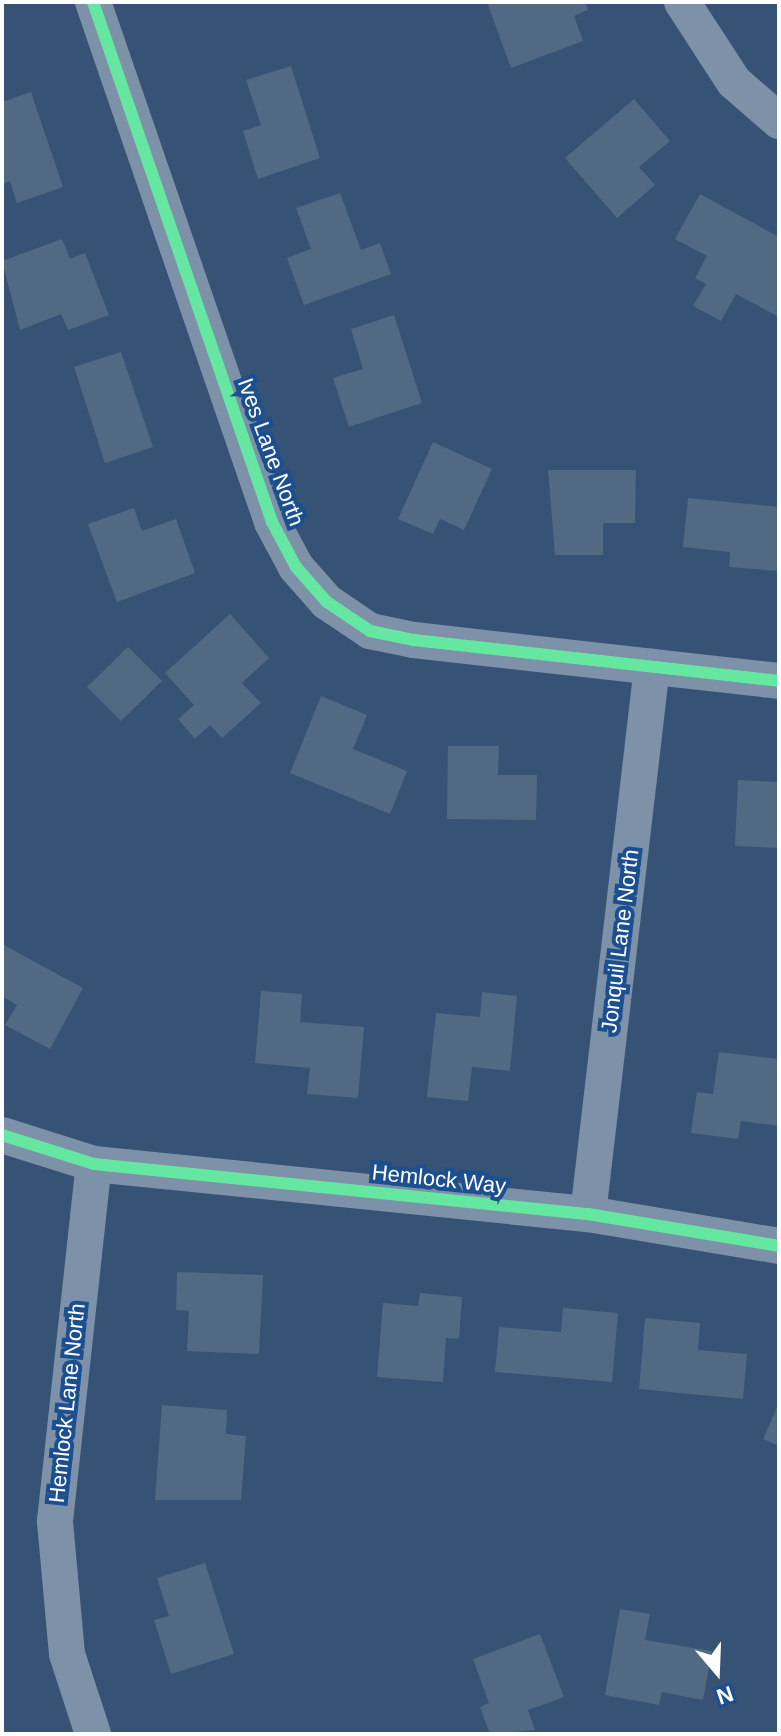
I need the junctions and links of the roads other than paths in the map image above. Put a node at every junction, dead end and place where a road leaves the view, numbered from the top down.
1 (93, 2) edge
2 (682, 2) edge
3 (779, 121) edge
4 (652, 667) junction
5 (779, 681) edge
6 (2, 1135) edge
7 (94, 1164) junction
8 (588, 1214) junction
9 (779, 1246) edge
10 (93, 1734) edge

1 - 4 street, Ives Lane North
2 - 3 street
4 - 5 street, Ives Lane North
4 - 8 street, Jonquil Lane North
6 - 7 street
7 - 8 street, Hemlock Way
7 - 10 street, Hemlock Lane North
8 - 9 street, Hemlock Way

